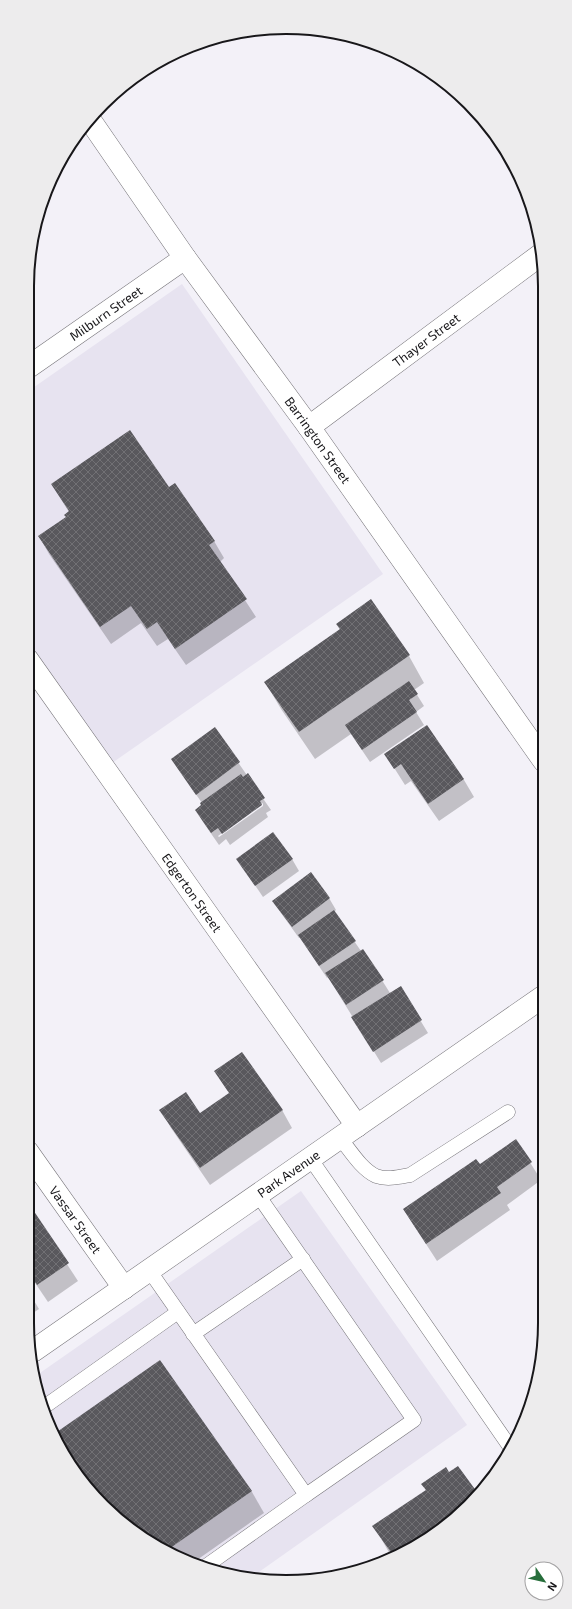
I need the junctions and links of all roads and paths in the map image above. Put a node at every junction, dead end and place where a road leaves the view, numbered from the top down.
1 (93, 125) edge
2 (185, 258) junction
3 (536, 258) edge
4 (34, 363) edge
5 (309, 427) junction
6 (34, 669) edge
7 (538, 752) edge
8 (538, 1000) edge
9 (508, 1112) dead end
10 (348, 1132) junction
11 (310, 1158) junction
12 (34, 1161) edge
13 (258, 1195) junction
14 (303, 1259) junction
15 (150, 1270) junction
16 (124, 1288) junction
17 (178, 1312) junction
18 (193, 1334) junction
19 (36, 1349) edge
20 (47, 1404) edge
21 (507, 1443) edge
22 (306, 1495) junction
23 (210, 1563) edge

1 - 2 street, Barrington Street
2 - 4 street, Milburn Street
2 - 5 street, Barrington Street
3 - 5 street, Thayer Street
5 - 7 street, Barrington Street
6 - 10 street, Edgerton Street
8 - 10 street, Park Avenue
9 - 10 lane
10 - 11 street, Park Avenue
11 - 13 street, Park Avenue
11 - 21 lane
12 - 16 street, Vassar Street
13 - 14 lane
13 - 15 street, Park Avenue
14 - 18 lane
14 - 22 lane
15 - 16 street, Park Avenue
15 - 17 lane
16 - 19 street, Park Avenue
17 - 18 lane
17 - 20 lane
18 - 22 lane
22 - 23 lane

